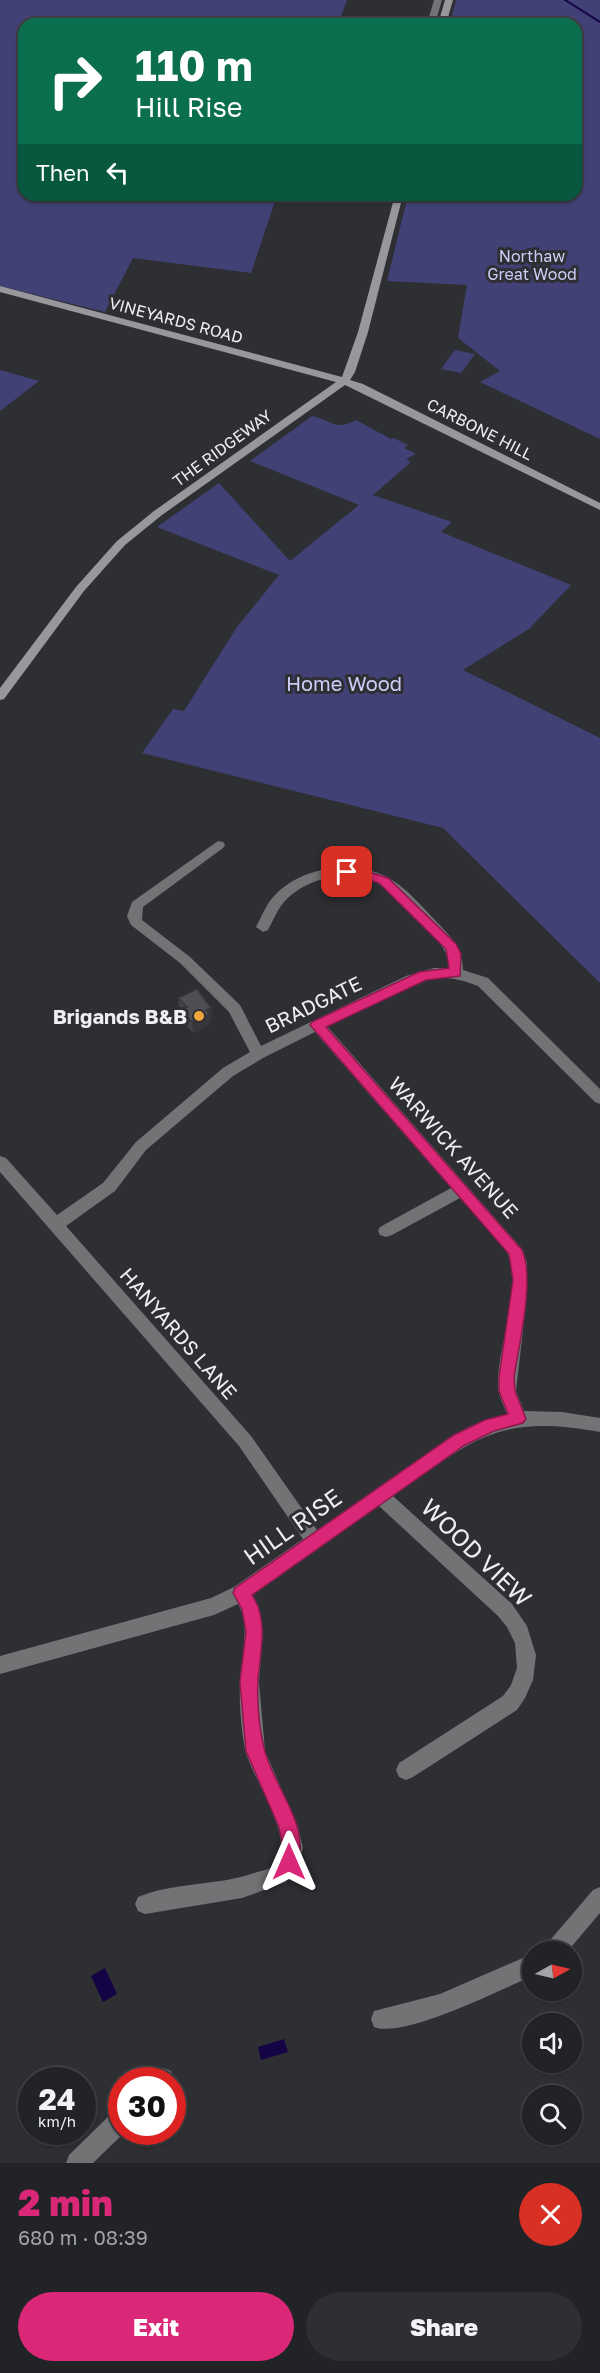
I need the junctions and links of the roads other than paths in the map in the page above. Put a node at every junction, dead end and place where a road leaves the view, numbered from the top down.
1 (438, 0) edge
2 (449, 0) edge
3 (433, 18) edge
4 (444, 18) edge
5 (397, 201) edge
6 (0, 289) edge
7 (344, 381) junction
8 (600, 507) edge
9 (0, 696) edge
10 (218, 845) dead end
11 (263, 927) dead end
12 (456, 973) junction
13 (317, 1025) junction
14 (258, 1054) junction
15 (600, 1098) edge
16 (0, 1162) edge
17 (462, 1190) junction
18 (56, 1224) junction
19 (386, 1231) dead end
20 (518, 1419) junction
21 (600, 1425) edge
22 (380, 1495) junction
23 (315, 1542) junction
24 (241, 1593) junction
25 (0, 1665) edge
26 (406, 1770) dead end
27 (600, 1897) edge
28 (145, 1904) dead end
29 (562, 1941) edge
30 (522, 1969) edge
31 (382, 2019) dead end
32 (108, 2133) edge
33 (77, 2163) edge

1 - 3 street
2 - 4 street
5 - 7 street
6 - 7 street, VINEYARDS ROAD
7 - 8 street, CARBONE HILL
7 - 9 street, THE RIDGEWAY
10 - 14 street
11 - 12 street
12 - 13 street, BRADGATE
12 - 15 street, BRADGATE
13 - 14 street, BRADGATE
13 - 17 street, WARWICK AVENUE
14 - 18 street, BRADGATE
16 - 18 street, HANYARDS LANE
17 - 19 street
17 - 20 street, WARWICK AVENUE
18 - 23 street, HANYARDS LANE
20 - 21 street, HILL RISE
20 - 22 street, HILL RISE
22 - 23 street, HILL RISE
22 - 26 street, WOOD VIEW
23 - 24 street, HILL RISE
24 - 25 street, HILL RISE
24 - 28 street
27 - 29 street
30 - 31 street
32 - 33 street

